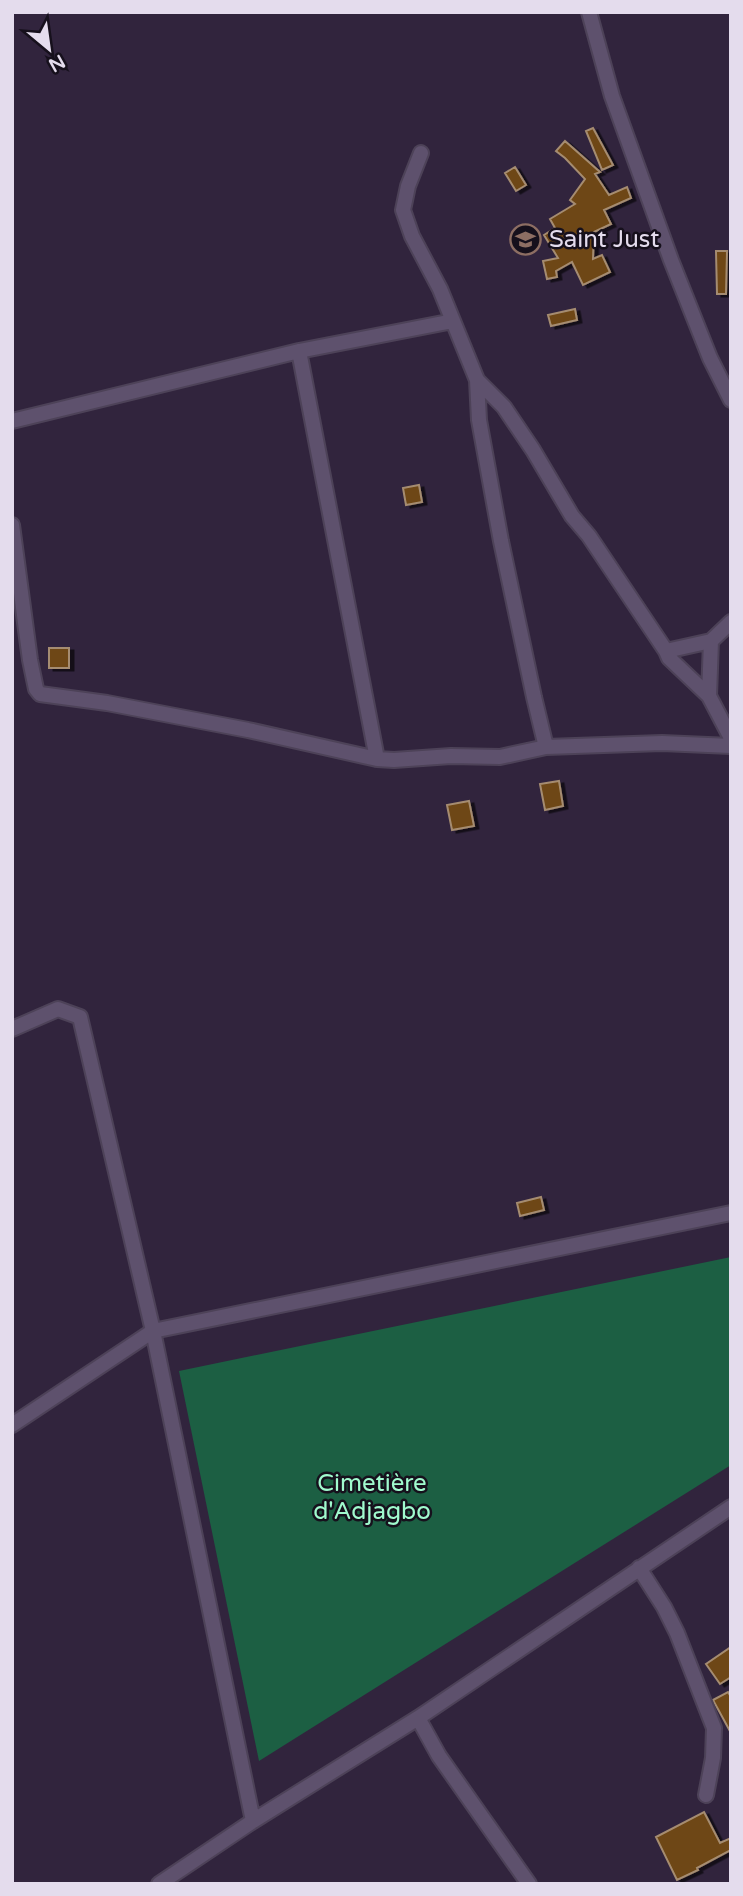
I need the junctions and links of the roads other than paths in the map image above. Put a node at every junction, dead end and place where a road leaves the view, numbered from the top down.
1 (589, 12) edge
2 (421, 153) dead end
3 (453, 321) junction
4 (299, 351) junction
5 (477, 380) junction
6 (731, 400) edge
7 (12, 421) edge
8 (12, 525) edge
9 (731, 622) edge
10 (711, 641) junction
11 (666, 651) junction
12 (709, 696) junction
13 (731, 738) edge
14 (731, 746) edge
15 (546, 747) junction
16 (377, 759) junction
17 (12, 1029) edge
18 (731, 1213) edge
19 (153, 1331) junction
20 (12, 1425) edge
21 (730, 1508) edge
22 (639, 1568) junction
23 (418, 1718) junction
24 (706, 1795) dead end
25 (253, 1821) junction
26 (159, 1884) edge
27 (529, 1884) edge

1 - 6 street
2 - 3 street
3 - 4 street
3 - 5 street
4 - 7 street
4 - 16 street
5 - 11 street
5 - 15 street
8 - 16 street
9 - 10 street
10 - 11 street
10 - 12 street
11 - 12 street
12 - 13 street
14 - 15 street
15 - 16 street
17 - 19 street
18 - 19 street
19 - 20 street
19 - 25 street
21 - 22 street
22 - 23 street
22 - 24 street
23 - 25 street
23 - 27 street
25 - 26 street

